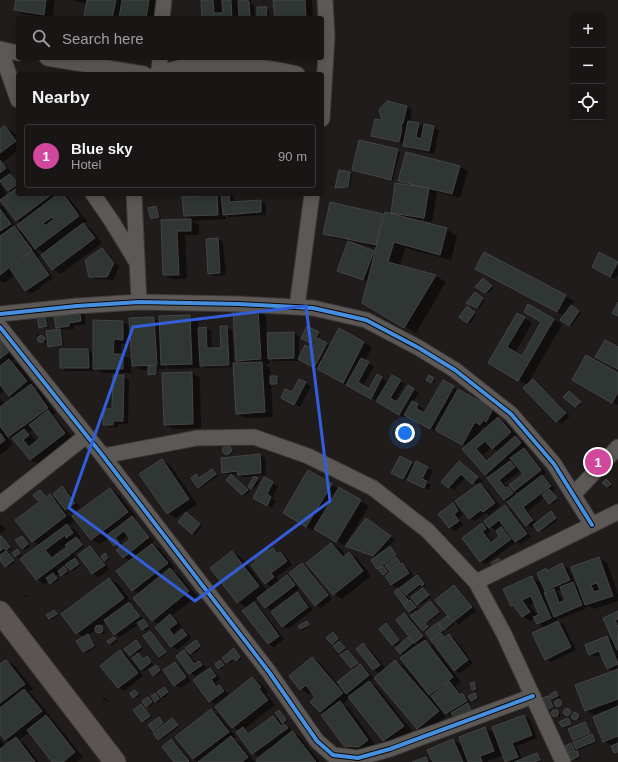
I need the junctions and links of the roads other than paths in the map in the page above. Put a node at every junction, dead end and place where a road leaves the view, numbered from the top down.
1 (164, 0) edge
2 (325, 0) edge
3 (162, 16) edge
4 (0, 49) edge
5 (16, 53) edge
6 (59, 60) edge
7 (160, 60) edge
8 (132, 72) edge
9 (158, 72) edge
10 (165, 72) edge
11 (286, 72) edge
12 (324, 78) edge
13 (16, 94) edge
14 (94, 196) edge
15 (134, 196) edge
16 (312, 196) edge
17 (137, 264) junction
18 (139, 302) junction
19 (297, 307) junction
20 (0, 314) edge
21 (0, 327) edge
22 (86, 436) junction
23 (618, 447) edge
24 (103, 456) junction
25 (573, 495) junction
26 (0, 504) edge
27 (618, 512) edge
28 (592, 525) junction
29 (476, 582) junction
30 (0, 612) edge
31 (532, 696) junction
32 (115, 762) edge
33 (563, 762) edge

1 - 3 street
2 - 12 street
4 - 5 street
4 - 13 street
6 - 8 street
7 - 9 street
10 - 11 street
14 - 17 street
15 - 17 street
16 - 19 street
17 - 18 street
18 - 19 street
18 - 20 street
19 - 25 street
21 - 22 street
22 - 24 street
22 - 26 street
23 - 25 street
24 - 29 street
24 - 31 street
25 - 28 street
27 - 28 street
28 - 29 street
29 - 31 street
30 - 32 main road
31 - 33 street

